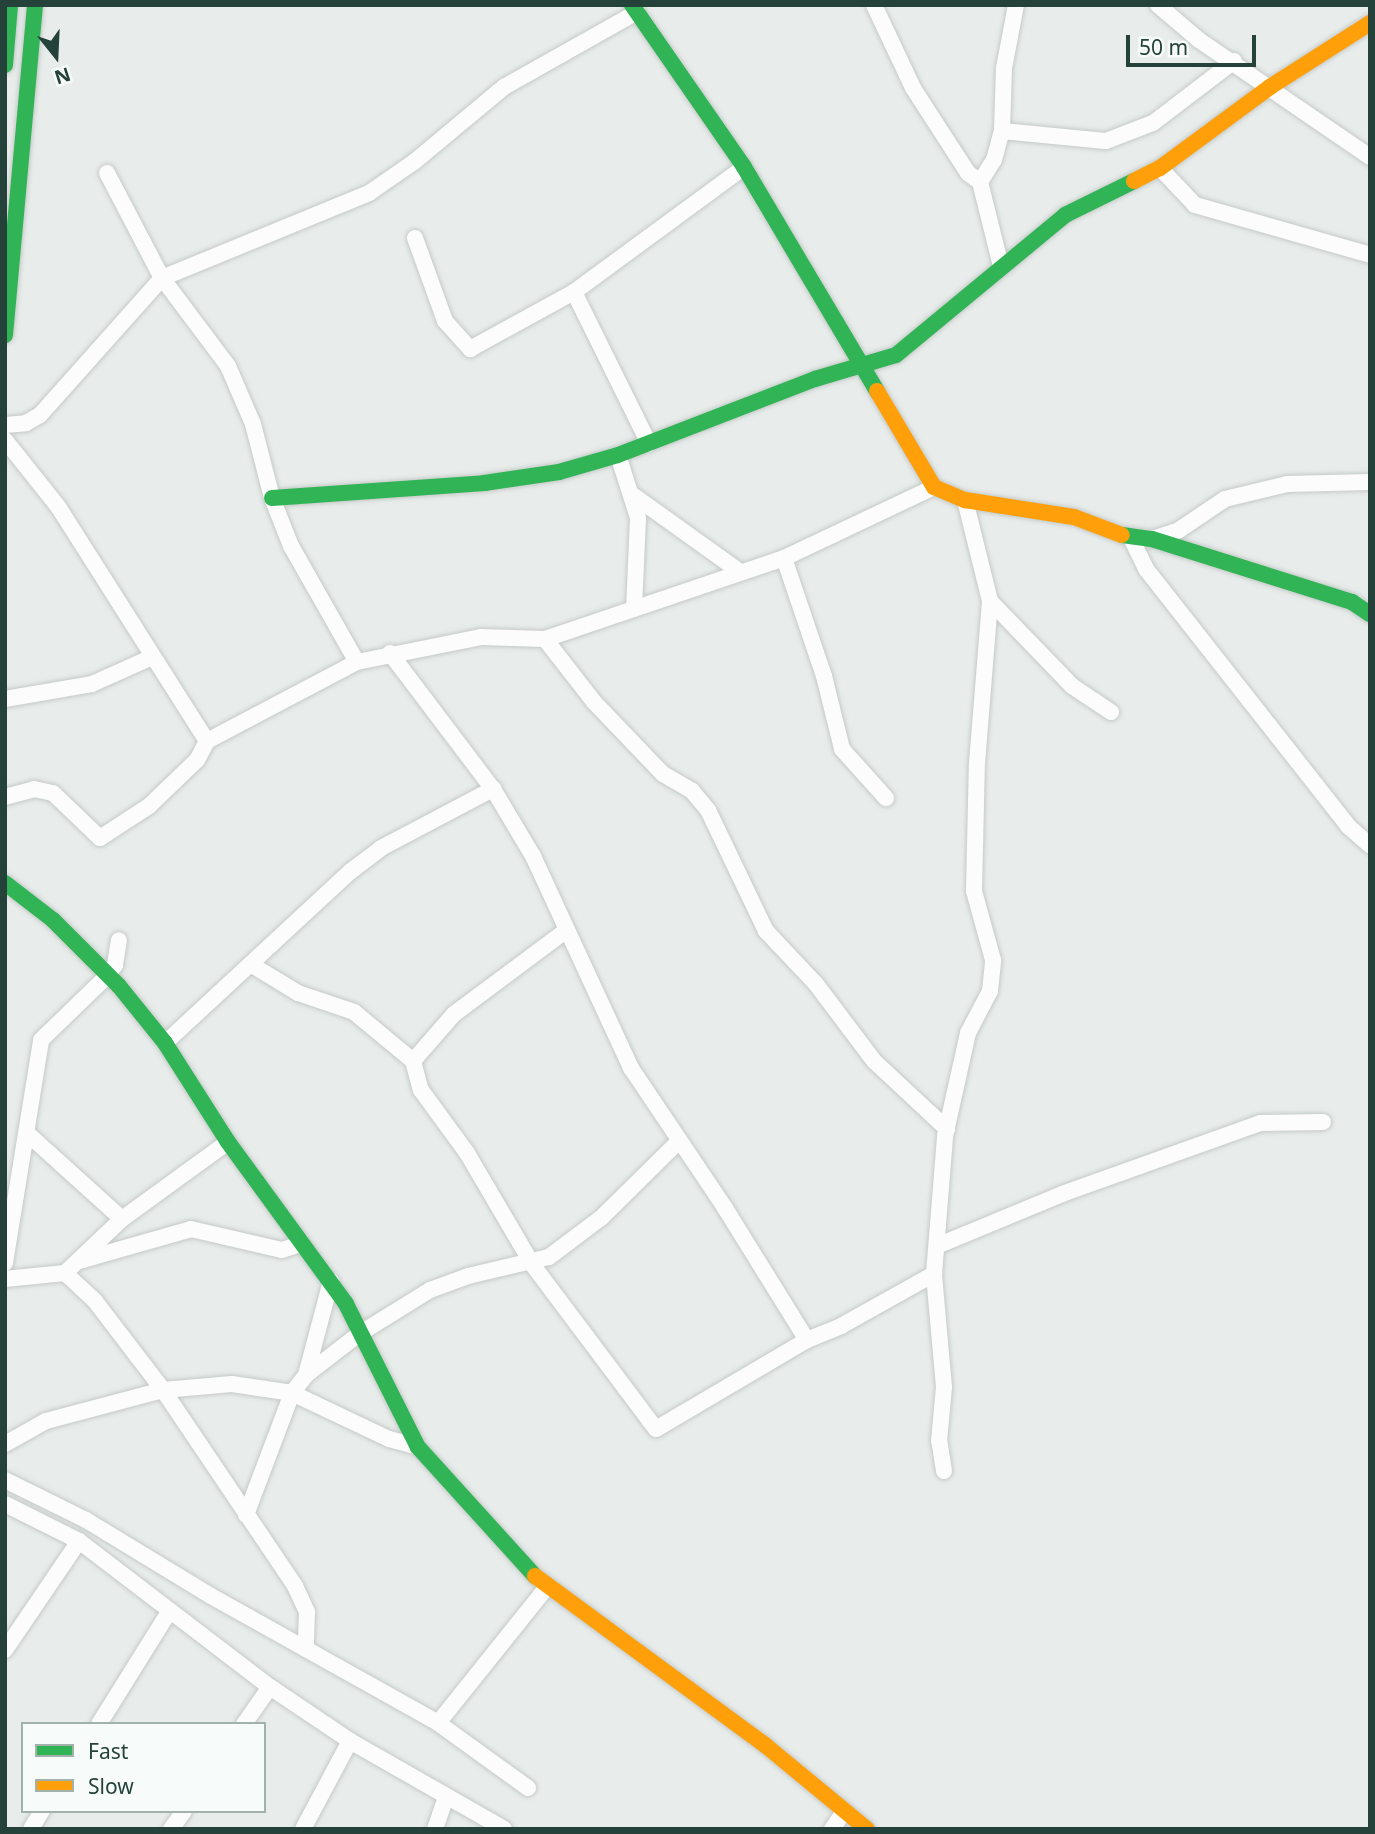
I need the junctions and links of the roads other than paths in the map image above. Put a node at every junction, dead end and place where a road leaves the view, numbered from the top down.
1 (10, 5) edge
2 (35, 5) edge
3 (1016, 5) edge
4 (1158, 5) edge
5 (877, 6) edge
6 (634, 9) edge
7 (1370, 23) edge
8 (1234, 61) junction
9 (5, 65) edge
10 (1270, 87) junction
11 (1002, 131) junction
12 (1370, 157) edge
13 (744, 167) junction
14 (1160, 168) junction
15 (107, 173) dead end
16 (981, 182) junction
17 (415, 238) dead end
18 (1370, 255) edge
19 (1001, 266) junction
20 (162, 278) junction
21 (574, 292) junction
22 (5, 335) edge
23 (865, 365) junction
24 (5, 425) edge
25 (5, 440) edge
26 (649, 444) junction
27 (618, 455) junction
28 (1370, 482) edge
29 (934, 487) junction
30 (634, 496) junction
31 (272, 498) junction
32 (965, 500) junction
33 (1131, 538) junction
34 (1152, 539) junction
35 (784, 558) junction
36 (740, 572) junction
37 (990, 601) junction
38 (634, 609) junction
39 (1370, 614) edge
40 (545, 639) junction
41 (390, 653) junction
42 (152, 657) junction
43 (357, 662) junction
44 (5, 699) edge
45 (1111, 712) dead end
46 (206, 741) junction
47 (493, 789) junction
48 (5, 797) edge
49 (886, 797) dead end
50 (1370, 845) edge
51 (5, 883) edge
52 (564, 932) junction
53 (119, 940) dead end
54 (252, 965) junction
55 (107, 976) junction
56 (165, 1043) junction
57 (413, 1061) junction
58 (1323, 1122) dead end
59 (947, 1129) junction
60 (29, 1135) junction
61 (228, 1142) junction
62 (678, 1142) junction
63 (122, 1219) junction
64 (300, 1244) junction
65 (939, 1245) junction
66 (5, 1264) edge
67 (532, 1264) junction
68 (71, 1267) junction
69 (934, 1273) junction
70 (5, 1279) edge
71 (331, 1280) junction
72 (359, 1334) junction
73 (807, 1340) junction
74 (306, 1375) junction
75 (163, 1390) junction
76 (292, 1393) junction
77 (5, 1444) edge
78 (418, 1447) junction
79 (944, 1471) dead end
80 (5, 1480) edge
81 (5, 1504) edge
82 (246, 1515) junction
83 (79, 1541) junction
84 (546, 1588) junction
85 (169, 1612) junction
86 (306, 1649) junction
87 (5, 1650) edge
88 (270, 1687) junction
89 (100, 1722) edge
90 (245, 1722) edge
91 (438, 1723) junction
92 (350, 1741) junction
93 (528, 1788) dead end
94 (446, 1797) junction
95 (41, 1813) edge
96 (183, 1813) edge
97 (843, 1813) junction
98 (31, 1829) edge
99 (172, 1829) edge
100 (303, 1829) edge
101 (435, 1829) edge
102 (504, 1829) edge
103 (832, 1829) edge
104 (866, 1829) edge

1 - 9 street
2 - 22 street
3 - 11 street
4 - 8 street
5 - 16 street
6 - 13 street
6 - 20 street
7 - 10 street
8 - 10 street
8 - 11 street
10 - 12 street
10 - 14 street
11 - 16 street
13 - 21 street
13 - 23 street
14 - 18 street
14 - 19 street
15 - 20 street
16 - 19 street
17 - 21 street
19 - 23 street
20 - 24 street
20 - 31 street
21 - 26 street
23 - 26 street
23 - 29 street
25 - 42 street
26 - 27 street
27 - 30 street
27 - 31 street
28 - 34 street
29 - 32 street
29 - 35 street
30 - 36 street
30 - 38 street
31 - 43 street
32 - 33 street
32 - 37 street
33 - 34 street
33 - 50 street
34 - 39 street
35 - 36 street
35 - 49 street
36 - 38 street
37 - 45 street
37 - 59 street
38 - 40 street
40 - 41 street
40 - 59 street
41 - 43 street
41 - 47 street
42 - 44 street
42 - 46 street
43 - 46 street
46 - 48 street
47 - 52 street
47 - 54 street
51 - 55 street
52 - 57 street
52 - 62 street
53 - 55 street
54 - 56 street
54 - 57 street
55 - 56 street
55 - 60 street
56 - 61 street
57 - 67 street
58 - 65 street
59 - 65 street
60 - 63 street
60 - 66 street
61 - 63 street
61 - 64 street
62 - 67 street
62 - 73 street
63 - 68 street
64 - 68 street
64 - 71 street
65 - 69 street
67 - 72 street
67 - 73 street
68 - 70 street
68 - 75 street
69 - 73 street
69 - 79 street
71 - 72 street
71 - 74 street
72 - 74 street
72 - 78 street
74 - 76 street
75 - 76 street
75 - 77 street
75 - 82 street
76 - 78 street
76 - 82 street
78 - 84 street
80 - 86 street
81 - 83 street
82 - 86 street
83 - 85 street
83 - 87 street
84 - 91 street
84 - 97 street
85 - 88 street
85 - 89 street
86 - 91 street
88 - 90 street
88 - 92 street
91 - 93 street
92 - 94 street
92 - 100 street
94 - 101 street
94 - 102 street
95 - 98 street
96 - 99 street
97 - 103 street
97 - 104 street

